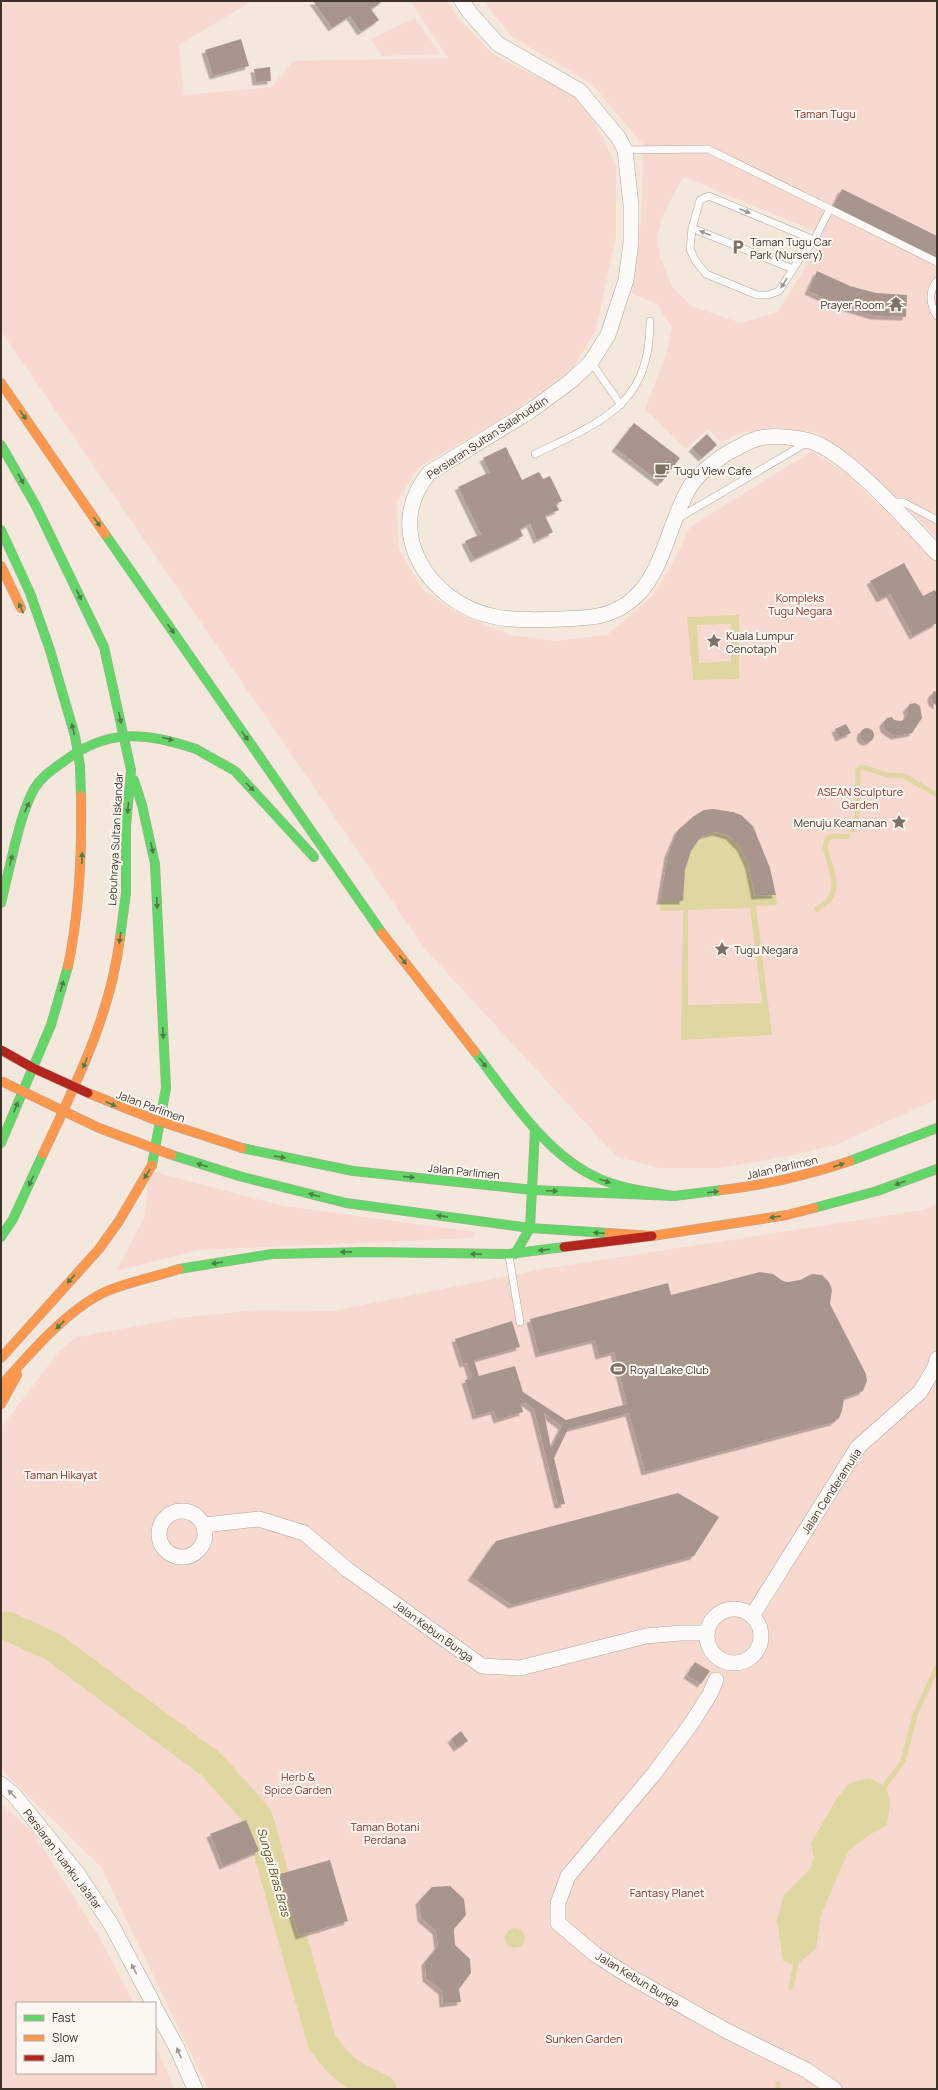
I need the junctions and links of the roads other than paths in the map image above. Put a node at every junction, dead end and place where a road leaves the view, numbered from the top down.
1 (462, 1) edge
2 (625, 150) junction
3 (830, 210) junction
4 (692, 228) junction
5 (814, 240) junction
6 (937, 262) edge
7 (793, 269) junction
8 (937, 281) edge
9 (937, 316) edge
10 (650, 321) dead end
11 (591, 362) junction
12 (1, 383) edge
13 (621, 405) junction
14 (810, 441) junction
15 (1, 445) edge
16 (535, 454) dead end
17 (888, 502) junction
18 (937, 520) edge
19 (674, 521) junction
20 (1, 530) edge
21 (937, 553) edge
22 (1, 566) edge
23 (24, 615) dead end
24 (38, 644) dead end
25 (68, 707) junction
26 (131, 770) junction
27 (321, 864) dead end
28 (331, 876) dead end
29 (1, 903) edge
30 (379, 929) junction
31 (1, 1050) edge
32 (1, 1081) edge
33 (937, 1128) edge
34 (535, 1130) junction
35 (1, 1143) edge
36 (937, 1169) edge
37 (533, 1190) junction
38 (349, 1191) dead end
39 (674, 1196) junction
40 (346, 1203) junction
41 (530, 1228) junction
42 (652, 1236) junction
43 (1, 1237) edge
44 (512, 1254) junction
45 (520, 1322) dead end
46 (29, 1354) junction
47 (1, 1358) edge
48 (937, 1359) edge
49 (1, 1386) edge
50 (1, 1404) edge
51 (204, 1525) dead end
52 (752, 1616) junction
53 (707, 1633) junction
54 (716, 1680) dead end
55 (1, 1784) edge
56 (152, 2002) edge
57 (156, 2010) edge
58 (195, 2089) edge
59 (834, 2089) edge

1 - 2 street, Persiaran Sultan Salahuddin
2 - 3 lane
2 - 11 street, Persiaran Sultan Salahuddin
3 - 5 lane
3 - 6 lane
4 -> 5 lane
7 -> 4 lane
7 -> 4 lane
5 - 7 lane
8 - 9 lane
10 - 13 lane
11 - 13 lane
11 - 19 street, Persiaran Sultan Salahuddin
12 -> 30 main road
13 - 16 lane
14 - 17 street, Persiaran Sultan Salahuddin
14 - 19 lane
14 - 19 street, Persiaran Sultan Salahuddin
15 -> 26 main road, Lebuhraya Sultan Iskandar
17 - 18 lane
17 - 21 street, Persiaran Sultan Salahuddin
20 - 25 main road
23 -> 22 main road
24 - 25 main road
35 -> 25 main road
26 -> 43 main road, Lebuhraya Sultan Iskandar
26 -> 47 main road
29 -> 27 main road, bridge
28 - 30 main road
30 -> 34 main road
31 -> 37 main road, Jalan Parlimen, bridge
40 -> 32 main road, bridge
39 -> 33 main road, Jalan Parlimen
34 - 37 main road
34 -> 39 main road
36 -> 42 main road
37 -> 39 main road, Jalan Parlimen
37 - 41 main road
38 - 40 main road
41 -> 40 main road
42 -> 41 main road
41 - 44 main road
42 -> 44 main road
44 - 45 lane
44 -> 46 main road
46 - 49 main road
46 - 50 main road
48 - 52 street, Jalan Cenderamulia
51 - 53 street, Jalan Kebun Bunga
52 - 53 street
52 - 53 street
54 - 59 street, Jalan Kebun Bunga
56 -> 55 street, Persiaran Tuanku Ja'afar
58 -> 57 street

